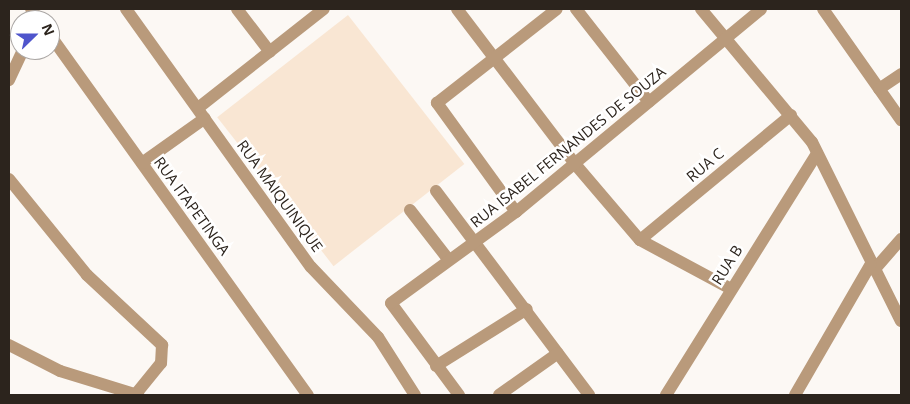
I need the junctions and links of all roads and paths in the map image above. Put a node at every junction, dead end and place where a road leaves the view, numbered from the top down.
1 (126, 9) edge
2 (237, 9) edge
3 (324, 9) edge
4 (457, 9) edge
5 (557, 9) edge
6 (576, 9) edge
7 (701, 9) edge
8 (761, 9) edge
9 (823, 9) edge
10 (724, 39) junction
11 (60, 49) edge
12 (270, 52) junction
13 (493, 56) junction
14 (18, 60) edge
15 (901, 74) edge
16 (9, 80) edge
17 (879, 89) junction
18 (649, 102) junction
19 (201, 113) junction
20 (791, 115) junction
21 (901, 120) edge
22 (817, 153) junction
23 (142, 163) junction
24 (575, 164) junction
25 (9, 179) edge
26 (436, 191) dead end
27 (410, 210) dead end
28 (516, 212) junction
29 (901, 239) edge
30 (640, 240) junction
31 (476, 243) junction
32 (448, 259) junction
33 (872, 267) junction
34 (731, 289) junction
35 (526, 309) junction
36 (901, 321) edge
37 (9, 345) edge
38 (558, 353) junction
39 (436, 366) junction
40 (137, 395) edge
41 (308, 395) edge
42 (415, 395) edge
43 (459, 395) edge
44 (499, 395) edge
45 (589, 395) edge
46 (666, 395) edge
47 (795, 395) edge

1 - 19 street, RUA MAIQUINIQUE
2 - 12 street
3 - 12 street
4 - 13 street
5 - 13 street
6 - 18 street
7 - 10 street
8 - 10 street, RUA ISABEL FERNANDES DE SOUZA
9 - 17 street
10 - 18 street, RUA ISABEL FERNANDES DE SOUZA
10 - 20 street
11 - 23 street, RUA ITAPETINGA
12 - 19 street
13 - 24 street
13 - 28 street
14 - 16 street
15 - 17 street
17 - 21 street
18 - 24 street, RUA ISABEL FERNANDES DE SOUZA
19 - 23 street
19 - 42 street, RUA MAIQUINIQUE
20 - 22 street
20 - 30 street, RUA C
22 - 33 street
22 - 34 street, RUA B
23 - 41 street, RUA ITAPETINGA
24 - 28 street, RUA ISABEL FERNANDES DE SOUZA
24 - 30 street
25 - 40 street
26 - 31 street
27 - 32 street
28 - 31 street, RUA ISABEL FERNANDES DE SOUZA
29 - 33 street
30 - 34 street
31 - 32 street, RUA ISABEL FERNANDES DE SOUZA
31 - 35 street
32 - 39 street, RUA ISABEL FERNANDES DE SOUZA
33 - 36 street
33 - 47 street
34 - 46 street, RUA B
35 - 38 street
35 - 39 street
37 - 40 street
38 - 44 street
38 - 45 street
39 - 43 street

